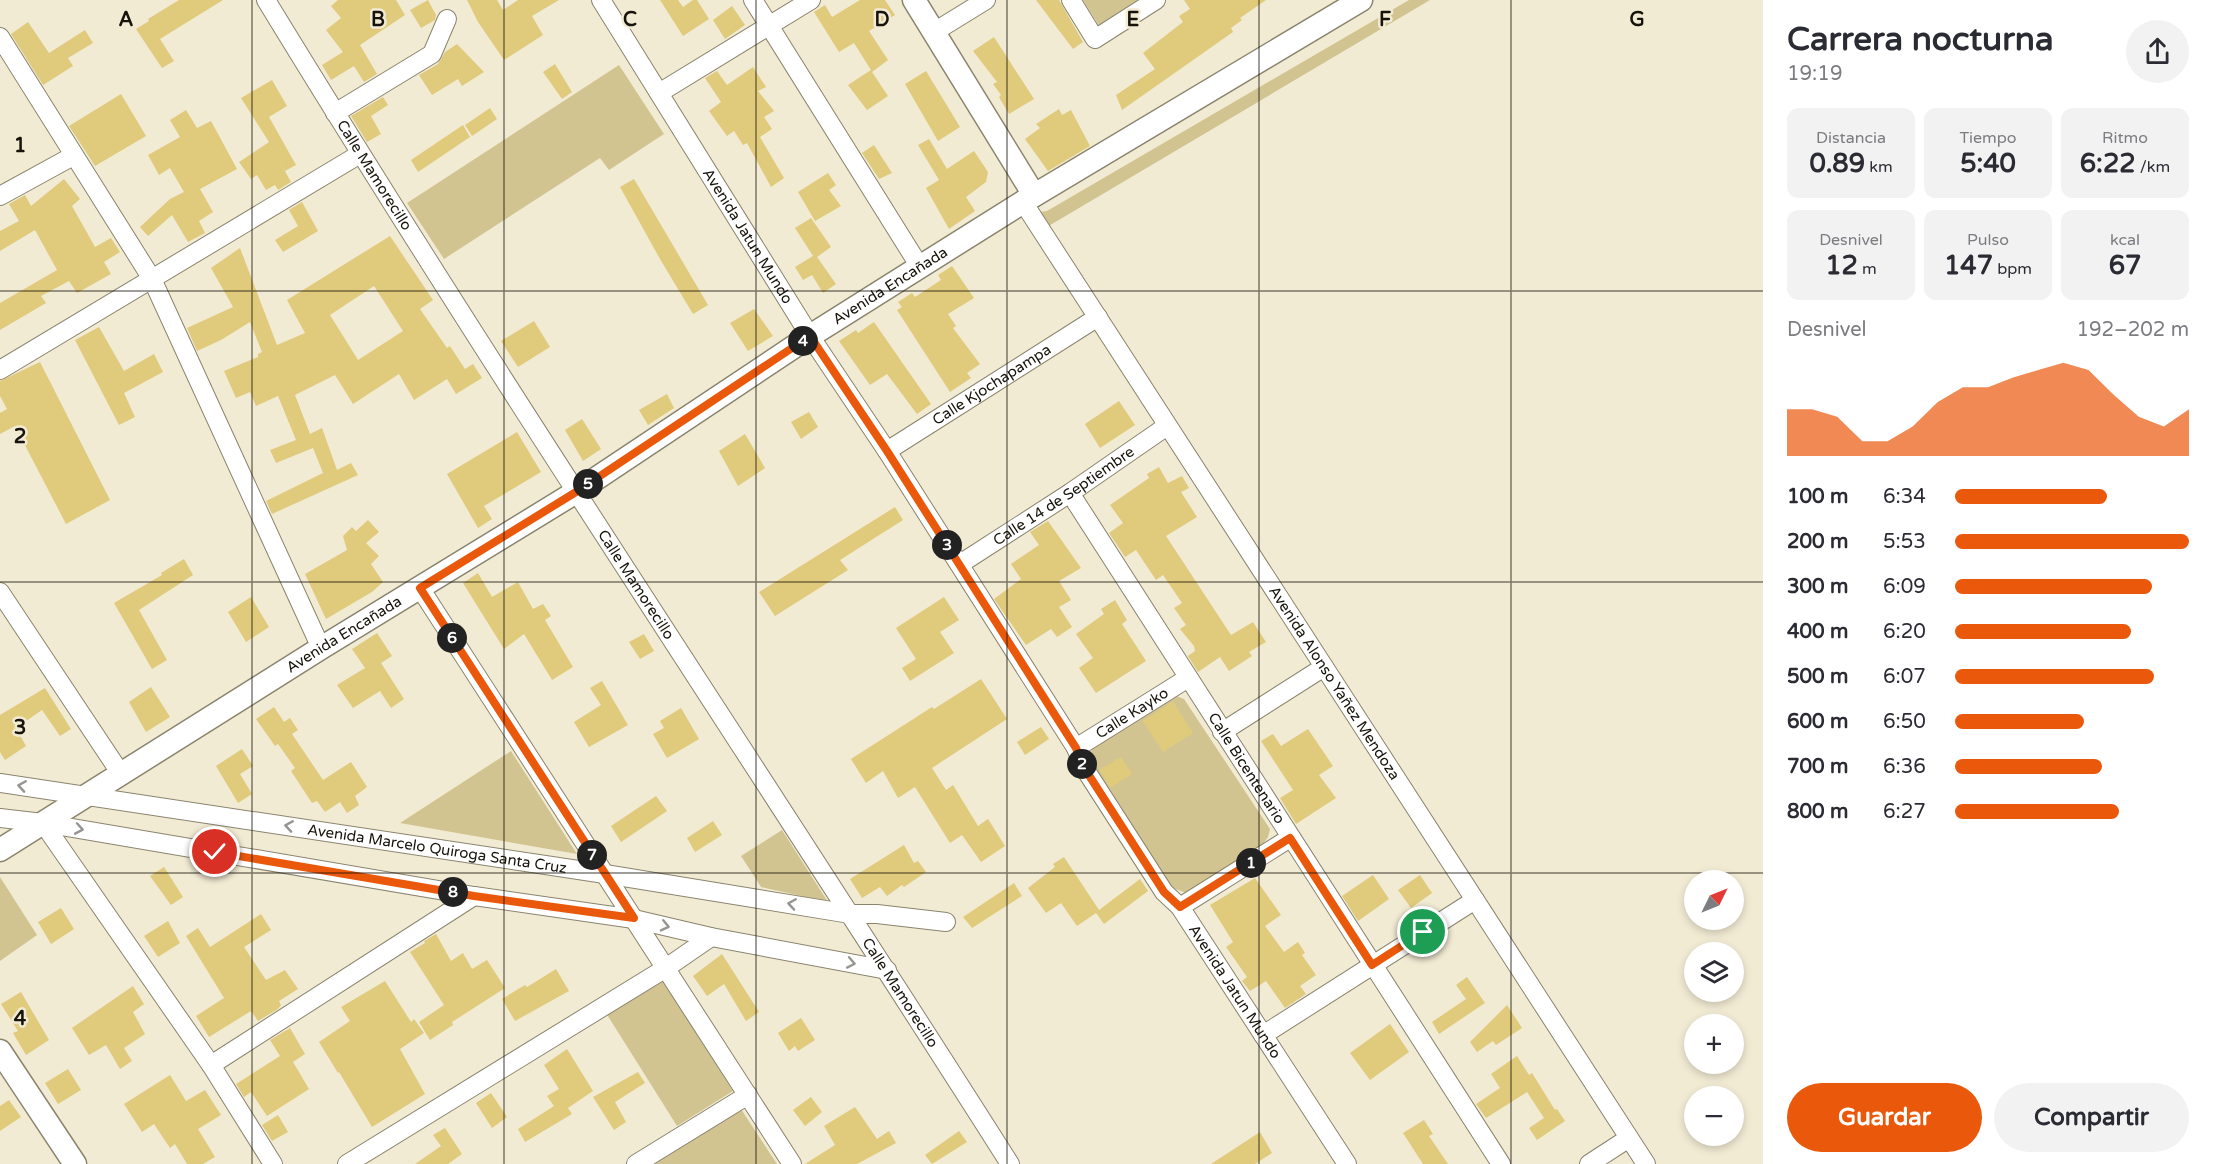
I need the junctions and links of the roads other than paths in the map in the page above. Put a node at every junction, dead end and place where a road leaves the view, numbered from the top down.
1 (601, 0) edge
2 (753, 0) edge
3 (811, 0) edge
4 (914, 0) edge
5 (986, 0) edge
6 (1071, 0) edge
7 (1156, 0) edge
8 (1361, 0) edge
9 (272, 2) edge
10 (447, 19) dead end
11 (769, 25) junction
12 (934, 32) junction
13 (0, 37) edge
14 (659, 93) junction
15 (335, 113) junction
16 (360, 154) junction
17 (73, 156) junction
18 (0, 196) edge
19 (1029, 199) junction
20 (920, 267) junction
21 (152, 279) junction
22 (1098, 317) junction
23 (810, 336) junction
24 (0, 370) edge
25 (1167, 426) junction
26 (887, 451) junction
27 (576, 492) junction
28 (1070, 493) junction
29 (960, 564) junction
30 (420, 588) junction
31 (0, 592) edge
32 (321, 648) junction
33 (1324, 668) junction
34 (1188, 678) junction
35 (1222, 732) junction
36 (1076, 748) junction
37 (121, 774) junction
38 (0, 783) edge
39 (85, 795) junction
40 (0, 818) edge
41 (43, 823) junction
42 (1290, 838) junction
43 (0, 850) edge
44 (604, 874) junction
45 (474, 896) junction
46 (1474, 900) junction
47 (1180, 907) junction
48 (850, 914) junction
49 (634, 918) junction
50 (946, 922) dead end
51 (711, 937) junction
52 (1372, 965) junction
53 (666, 968) junction
54 (887, 970) junction
55 (1263, 1035) junction
56 (0, 1051) edge
57 (211, 1065) junction
58 (748, 1095) junction
59 (1629, 1138) junction
60 (75, 1164) edge
61 (273, 1164) edge
62 (347, 1164) edge
63 (636, 1164) edge
64 (792, 1164) edge
65 (1011, 1164) edge
66 (1347, 1164) edge
67 (1501, 1164) edge
68 (1588, 1164) edge
69 (1646, 1164) edge

1 - 14 street, Avenida Jatun Mundo
2 - 11 street
3 - 11 street
4 - 12 main road, Avenida Alonso Yañez Mendoza
5 - 12 street
6 - 7 street
8 - 19 main road, Avenida Encañada
9 - 15 street, Calle Mamorecillo
10 - 15 street
11 - 14 street
11 - 20 street
12 - 19 main road, Avenida Alonso Yañez Mendoza
13 - 17 street
14 - 23 street, Avenida Jatun Mundo
15 - 16 street, Calle Mamorecillo
16 - 21 street
16 - 27 street, Calle Mamorecillo
17 - 18 street
17 - 21 street
19 - 20 main road, Avenida Encañada
19 - 22 street, Avenida Alonso Yañez Mendoza
20 - 23 main road, Avenida Encañada
21 - 24 street
21 - 32 street
22 - 25 street, Avenida Alonso Yañez Mendoza
22 - 26 street, Calle Kjochapampa
23 - 26 street, Avenida Jatun Mundo
23 - 27 main road, Avenida Encañada
25 - 28 street, Calle 14 de Septiembre
25 - 33 street, Avenida Alonso Yañez Mendoza
26 - 29 street, Avenida Jatun Mundo
27 - 30 main road, Avenida Encañada
27 - 48 street, Calle Mamorecillo
28 - 29 street, Calle 14 de Septiembre
28 - 34 street, Calle Bicentenario
29 - 36 street, Avenida Jatun Mundo
30 - 32 main road, Avenida Encañada
30 - 44 street
31 - 37 street
32 - 37 main road, Avenida Encañada
33 - 35 street
33 - 46 street, Avenida Alonso Yañez Mendoza
34 - 35 street, Calle Bicentenario
34 - 36 street, Calle Kayko
35 - 42 street, Calle Bicentenario
36 - 47 street, Avenida Jatun Mundo
37 - 39 main road, Avenida Encañada
39 -> 38 street, Avenida Marcelo Quiroga Santa Cruz
39 - 41 main road, Avenida Encañada
44 -> 39 street, Avenida Marcelo Quiroga Santa Cruz
40 - 41 street
41 - 43 main road, Avenida Encañada
41 -> 45 street
41 - 57 street
42 - 47 street
42 - 52 street, Calle Bicentenario
48 -> 44 street, Avenida Marcelo Quiroga Santa Cruz
44 - 49 street
45 - 49 street
45 - 57 street
46 - 52 street
46 - 59 street, Avenida Alonso Yañez Mendoza
47 - 55 street, Avenida Jatun Mundo
48 - 50 street, Avenida Marcelo Quiroga Santa Cruz
48 - 54 street, Calle Mamorecillo
49 -> 51 street
49 - 53 street
51 - 53 street
51 -> 54 street
52 - 55 street
52 - 67 street, Calle Bicentenario
53 - 58 street
53 - 62 street
54 - 65 street, Calle Mamorecillo
55 - 66 street, Avenida Jatun Mundo
56 - 60 main road
57 - 61 street
58 - 63 street
58 - 64 street
59 - 68 street
59 - 69 street, Avenida Alonso Yañez Mendoza

